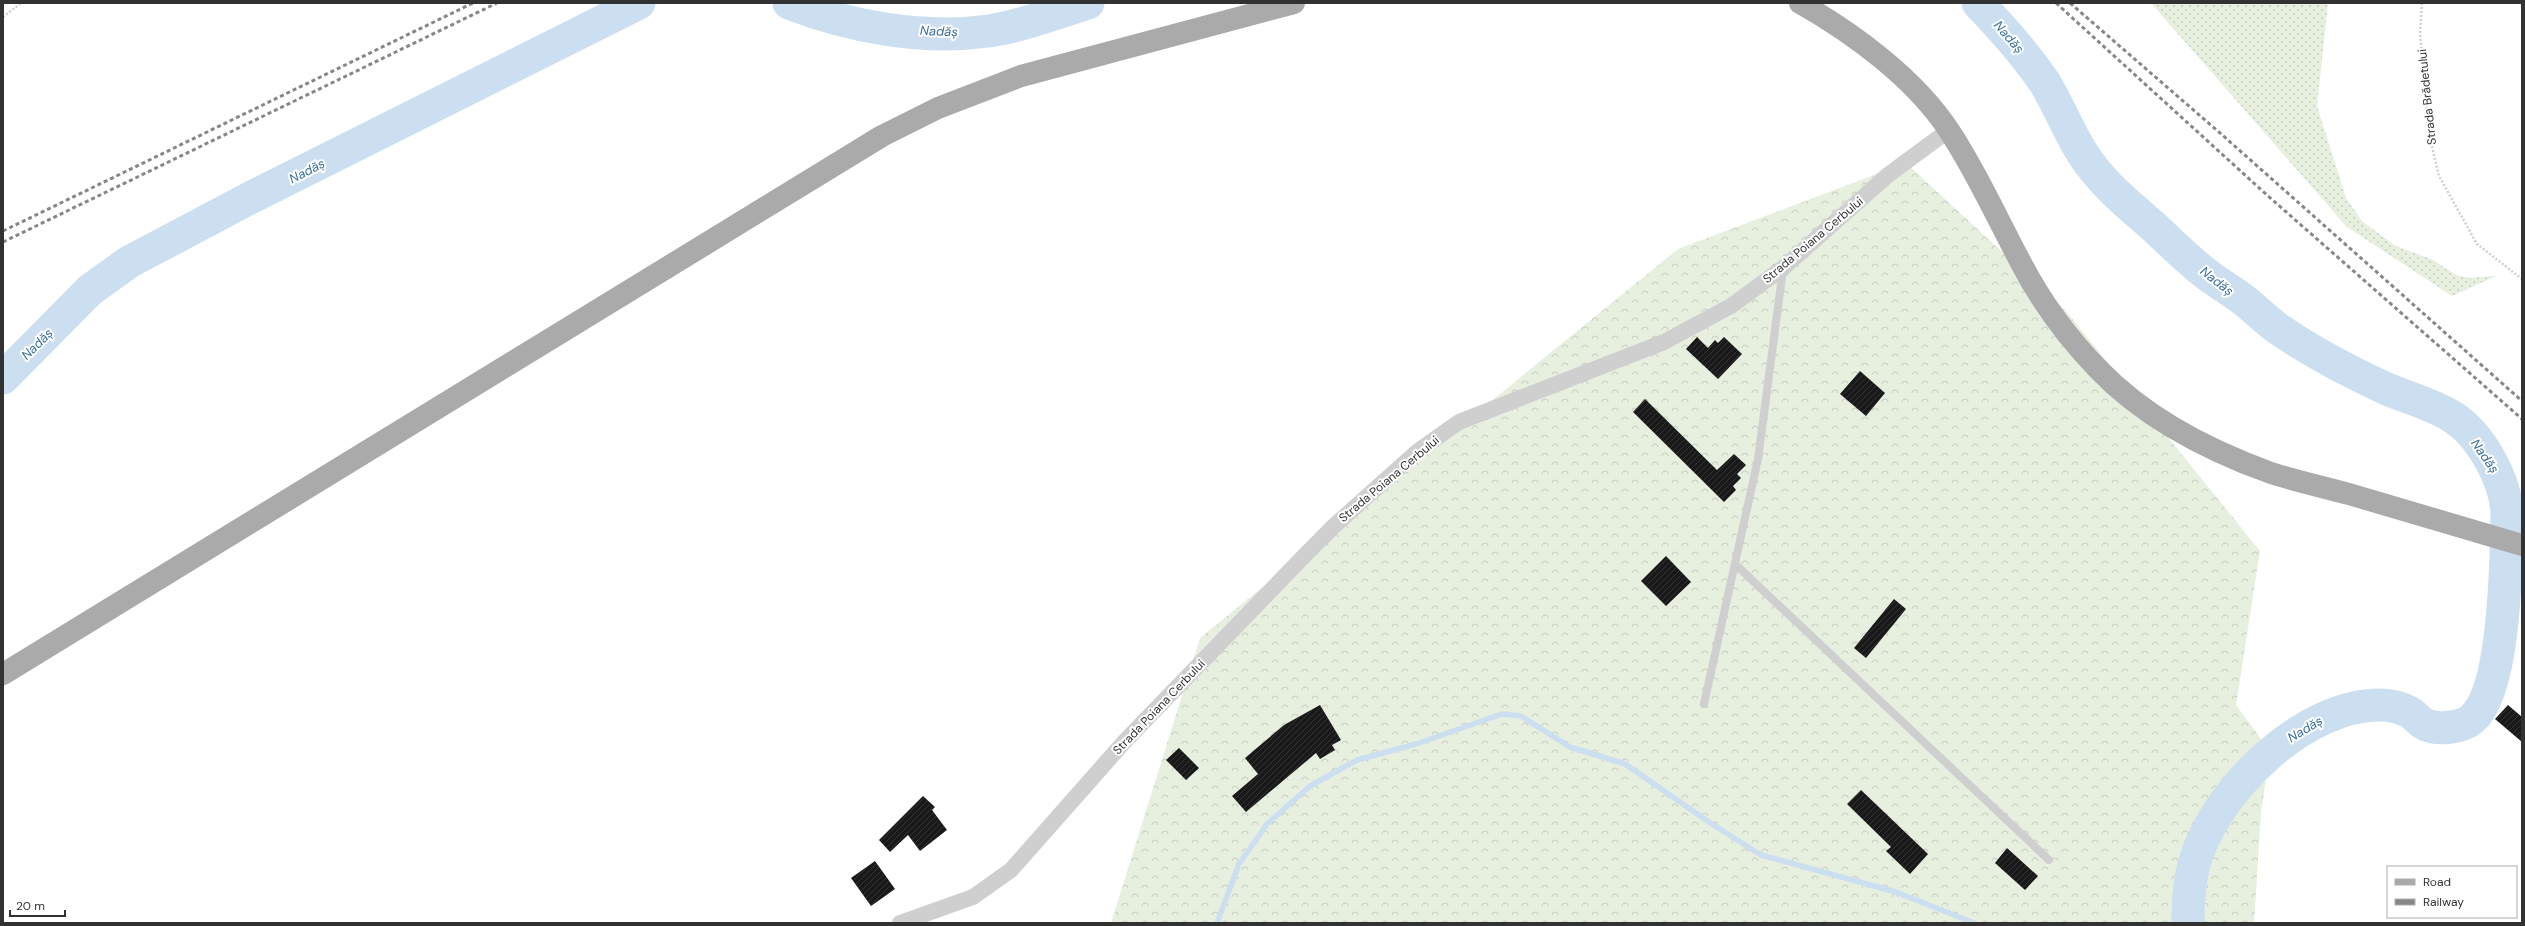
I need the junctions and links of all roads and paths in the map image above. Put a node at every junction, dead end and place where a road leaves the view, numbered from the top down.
1 (21, 3) edge
2 (1294, 3) edge
3 (1800, 3) edge
4 (2422, 3) edge
5 (3, 17) edge
6 (1949, 130) junction
7 (1783, 268) junction
8 (2522, 279) edge
9 (2522, 545) edge
10 (1735, 564) junction
11 (3, 674) edge
12 (1704, 704) dead end
13 (2049, 860) dead end
14 (900, 923) edge

1 - 5 path
2 - 11 main road
3 - 6 main road
4 - 8 path, Strada Brădetului
6 - 7 street, Strada Poiana Cerbului
6 - 9 main road
7 - 10 lane
7 - 14 street, Strada Poiana Cerbului
10 - 12 lane
10 - 13 lane

